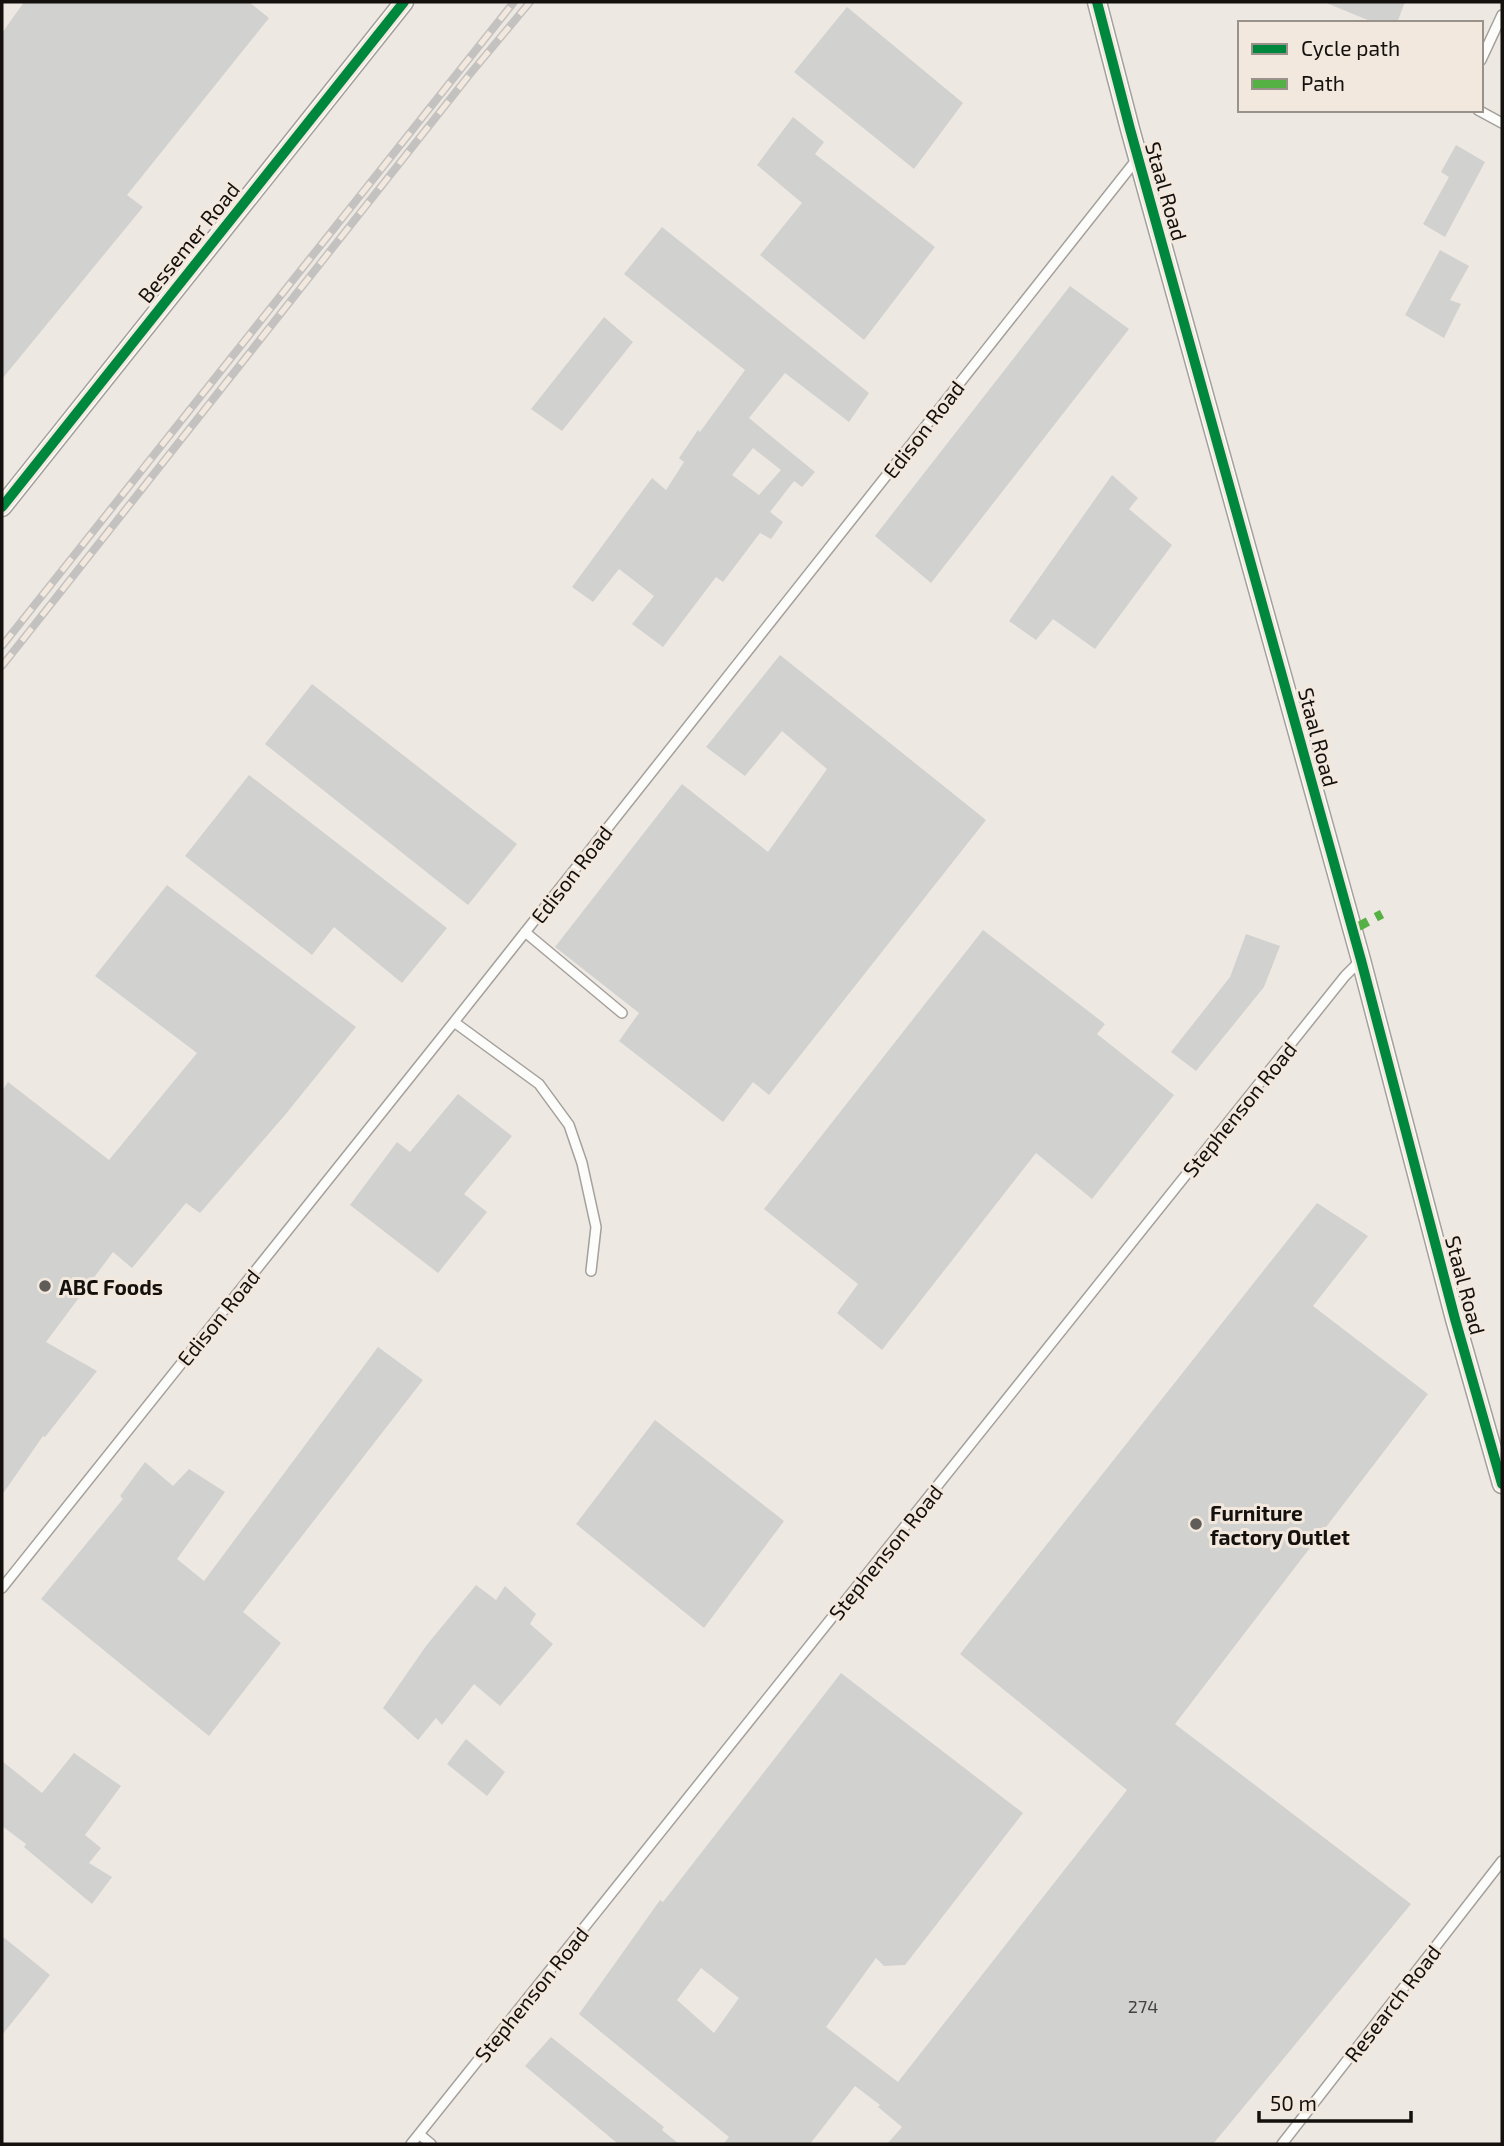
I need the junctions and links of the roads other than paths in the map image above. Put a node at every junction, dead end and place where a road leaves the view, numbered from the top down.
1 (404, 2) edge
2 (1097, 2) edge
3 (1502, 15) edge
4 (1483, 56) edge
5 (1482, 112) edge
6 (1502, 123) edge
7 (1138, 157) junction
8 (2, 507) edge
9 (526, 932) junction
10 (1361, 960) junction
11 (622, 1013) dead end
12 (454, 1023) junction
13 (591, 1270) dead end
14 (1502, 1484) edge
15 (2, 1588) edge
16 (1502, 1861) edge
17 (419, 2134) junction
18 (411, 2144) edge
19 (431, 2144) edge
20 (1282, 2144) edge

1 - 8 street, Bessemer Road
2 - 7 street, Staal Road
3 - 4 lane
5 - 6 lane
7 - 9 lane, Edison Road
7 - 10 street, Staal Road
9 - 11 lane
9 - 12 lane, Edison Road
10 - 14 street, Staal Road
10 - 17 lane, Stephenson Road
12 - 13 lane
12 - 15 lane, Edison Road
16 - 20 lane, Research Road
17 - 18 lane, Stephenson Road
17 - 19 lane

